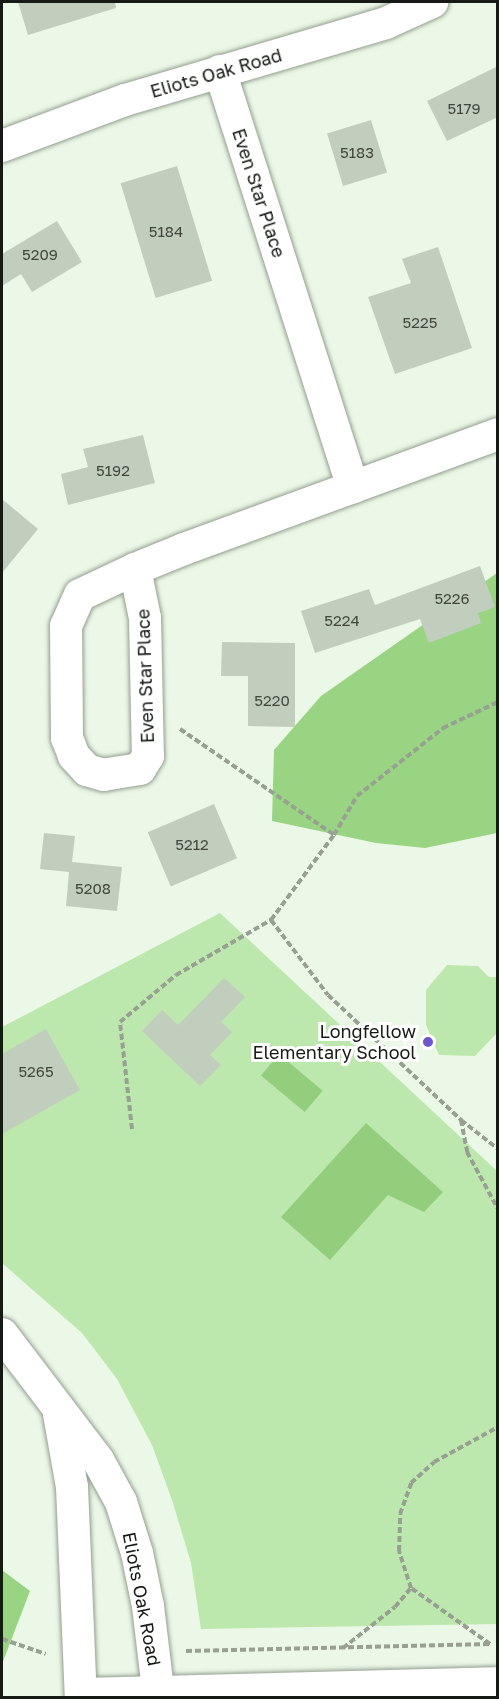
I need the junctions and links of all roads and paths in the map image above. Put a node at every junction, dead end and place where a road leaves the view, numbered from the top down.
1 (432, 2) edge
2 (220, 71) junction
3 (2, 146) edge
4 (498, 434) edge
5 (353, 487) junction
6 (135, 569) junction
7 (498, 702) edge
8 (149, 724) junction
9 (334, 835) junction
10 (271, 920) junction
11 (460, 1120) junction
12 (132, 1129) dead end
13 (498, 1149) edge
14 (498, 1209) edge
15 (2, 1334) edge
16 (59, 1413) junction
17 (498, 1427) edge
18 (411, 1588) junction
19 (2, 1640) edge
20 (185, 1645) dead end
21 (343, 1648) junction
22 (41, 1654) dead end
23 (498, 1683) edge
24 (159, 1695) edge
25 (81, 1696) edge

1 - 2 street, Eliots Oak Road
2 - 3 street, Eliots Oak Road
2 - 5 street, Even Star Place
4 - 5 street, Even Star Place
5 - 6 street, Even Star Place
6 - 8 street, Even Star Place
6 - 8 street, Even Star Place
7 - 9 path
8 - 9 path
9 - 10 path
10 - 11 path
10 - 12 path
11 - 13 path
11 - 14 path
15 - 16 street, Eliots Oak Road
16 - 24 street, Eliots Oak Road
16 - 25 street, Eliots Oak Road
17 - 18 path
18 - 21 path
18 - 21 path
19 - 22 path
20 - 21 path
23 - 24 street
24 - 25 street

